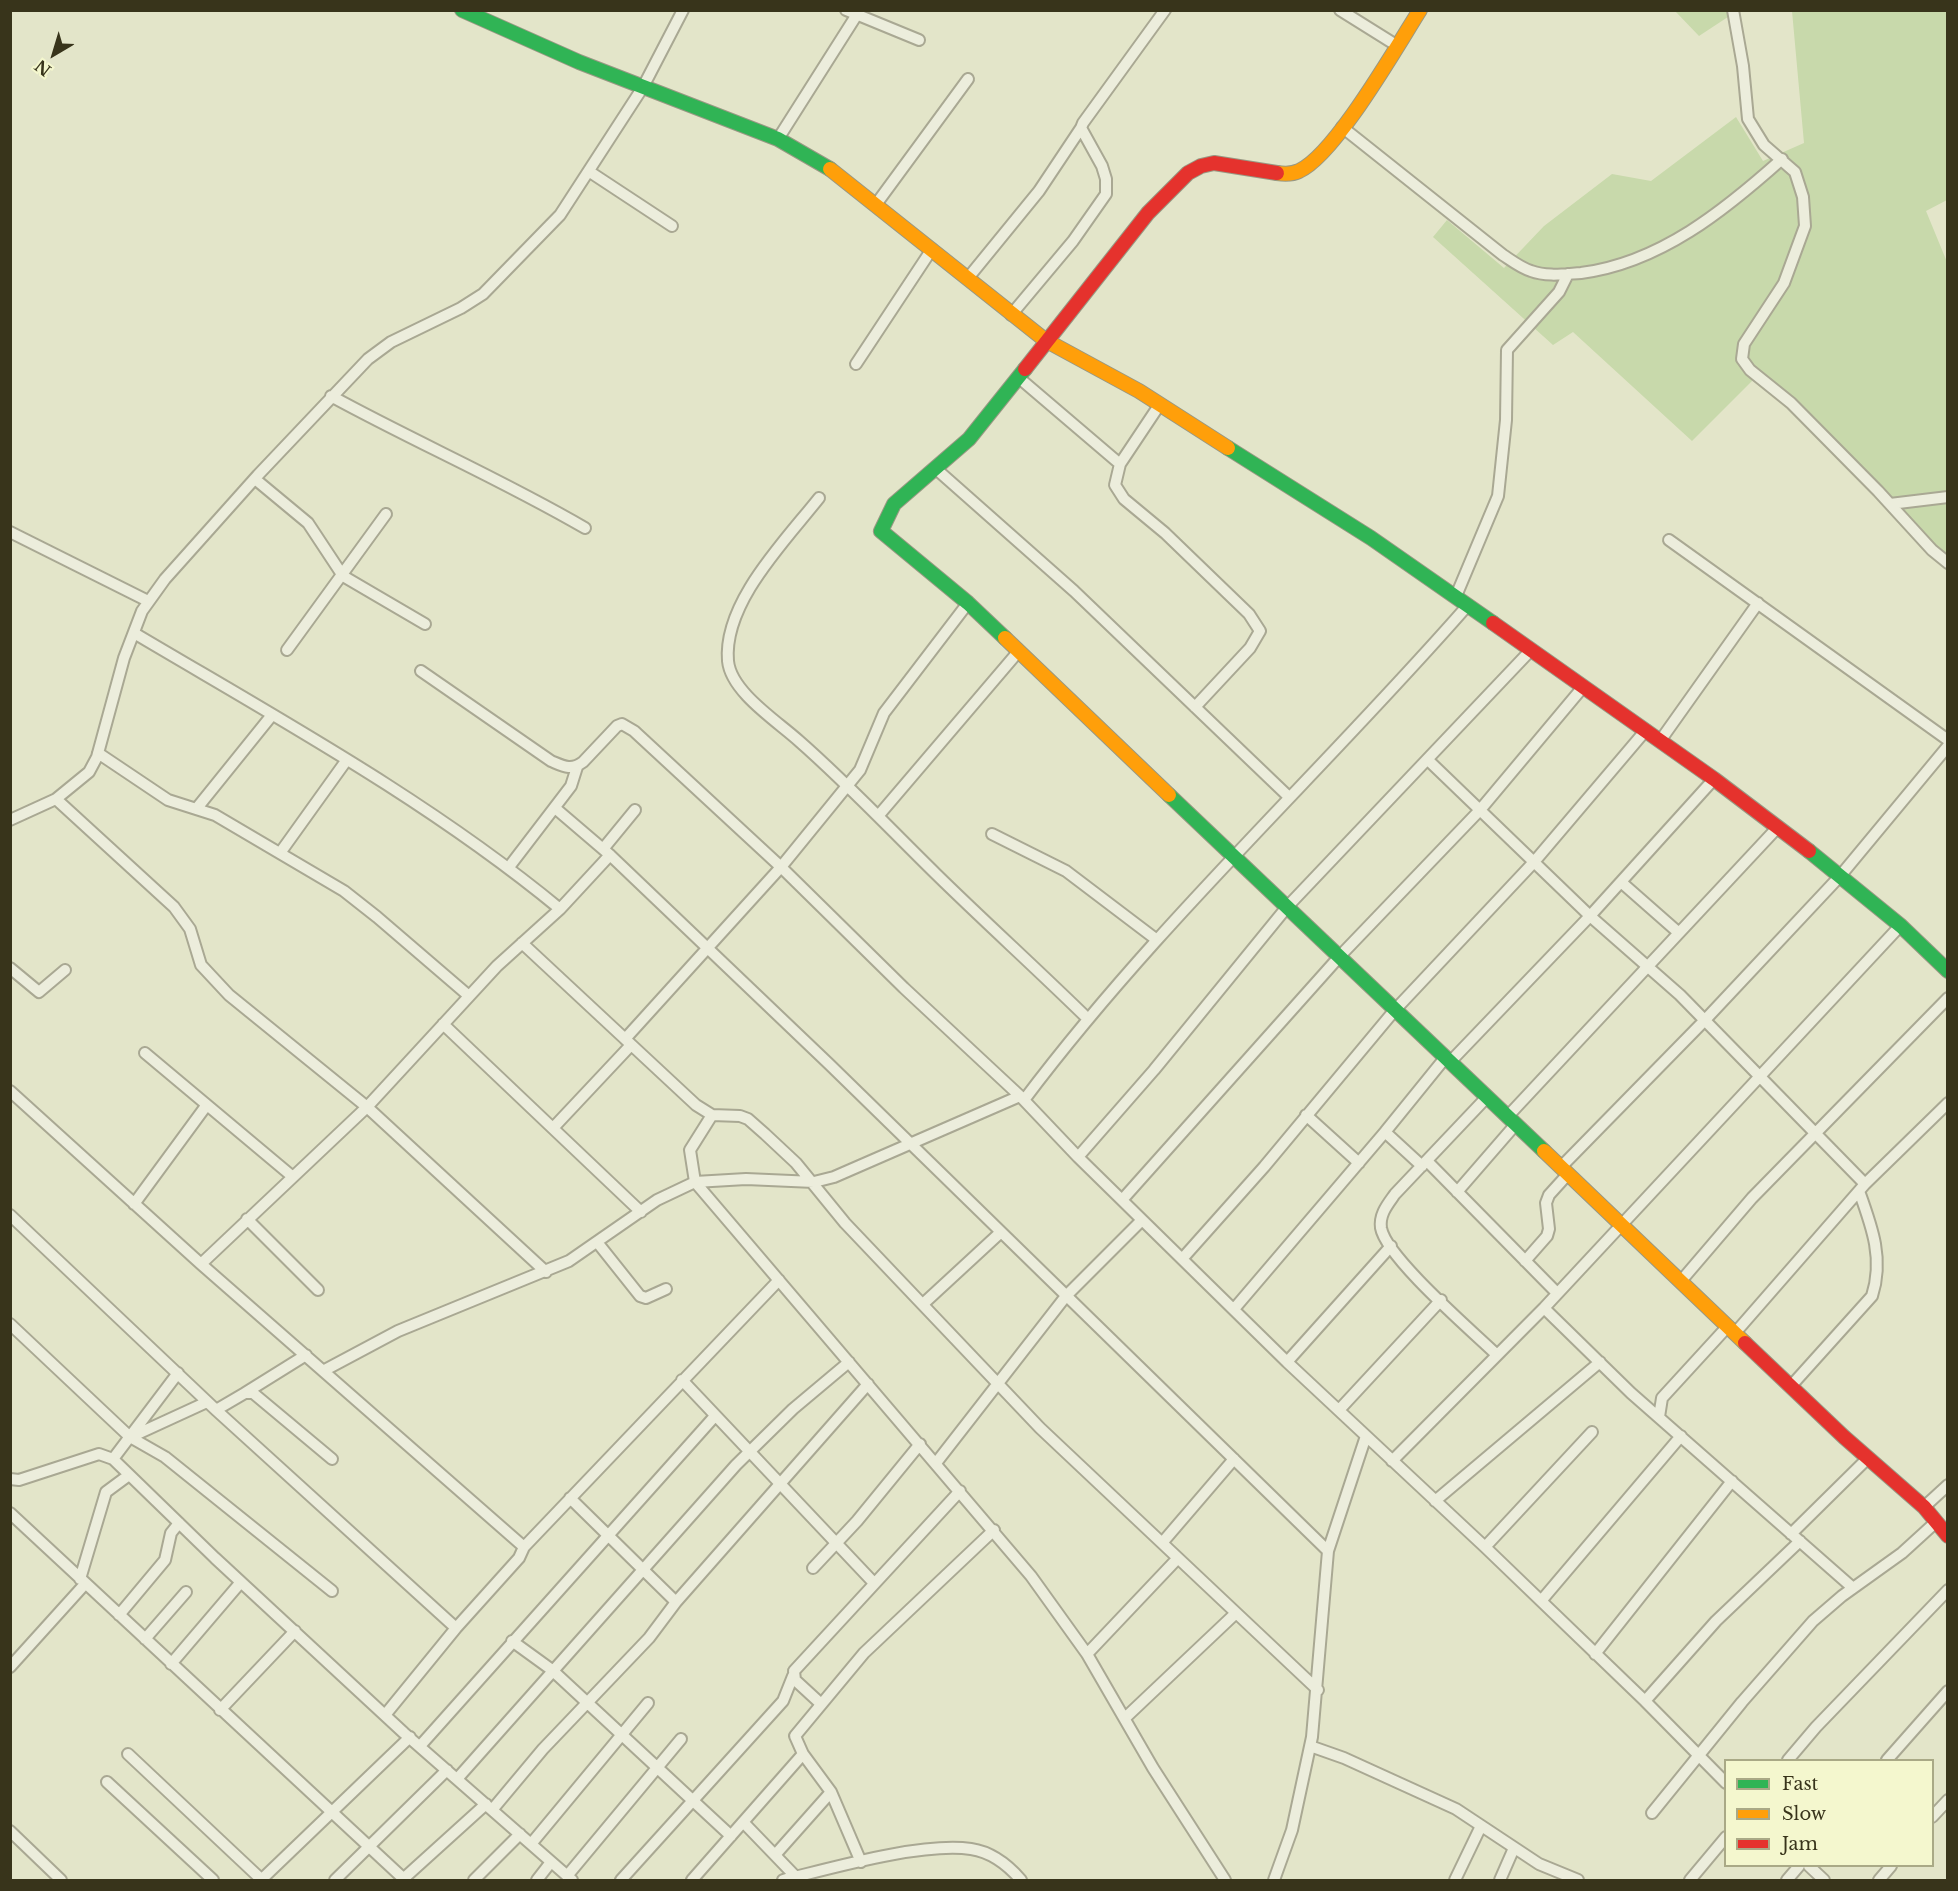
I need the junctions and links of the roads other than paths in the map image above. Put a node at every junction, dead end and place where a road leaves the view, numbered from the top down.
1 (462, 10) edge
2 (683, 10) edge
3 (846, 10) edge
4 (1165, 10) edge
5 (1340, 10) edge
6 (1420, 10) edge
7 (1733, 10) edge
8 (856, 16) junction
9 (919, 40) dead end
10 (1396, 45) junction
11 (968, 79) dead end
12 (643, 87) junction
13 (1342, 127) junction
14 (1082, 128) junction
15 (778, 139) junction
16 (1782, 159) junction
17 (590, 172) junction
18 (877, 203) junction
19 (672, 226) dead end
20 (932, 249) junction
21 (1568, 274) junction
22 (968, 278) junction
23 (1011, 315) junction
24 (1045, 340) junction
25 (856, 364) dead end
26 (1018, 376) junction
27 (331, 396) junction
28 (1160, 404) junction
29 (1120, 464) junction
30 (935, 468) junction
31 (255, 479) junction
32 (1947, 497) edge
33 (819, 498) dead end
34 (1890, 504) junction
35 (386, 514) dead end
36 (585, 528) dead end
37 (10, 532) edge
38 (1670, 540) dead end
39 (1947, 563) edge
40 (343, 576) junction
41 (1456, 596) junction
42 (148, 601) junction
43 (968, 603) junction
44 (1758, 603) junction
45 (1468, 605) junction
46 (425, 624) dead end
47 (134, 633) junction
48 (287, 650) dead end
49 (1531, 650) junction
50 (1018, 652) junction
51 (420, 671) dead end
52 (1583, 687) junction
53 (1195, 707) junction
54 (272, 715) junction
55 (1646, 730) junction
56 (1947, 740) edge
57 (1660, 741) junction
58 (1947, 746) edge
59 (98, 753) junction
60 (1428, 760) junction
61 (346, 761) junction
62 (577, 767) junction
63 (1714, 779) junction
64 (848, 786) junction
65 (1289, 797) junction
66 (56, 799) junction
67 (555, 807) junction
68 (197, 808) junction
69 (635, 810) dead end
70 (1480, 810) junction
71 (879, 815) junction
72 (10, 820) edge
73 (1778, 827) junction
74 (992, 834) dead end
75 (607, 852) junction
76 (280, 853) junction
77 (1232, 856) junction
78 (1534, 862) junction
79 (509, 867) junction
80 (781, 867) junction
81 (1841, 875) junction
82 (1621, 882) junction
83 (1287, 908) junction
84 (560, 909) junction
85 (1590, 916) junction
86 (1900, 926) junction
87 (1678, 933) junction
88 (1156, 940) junction
89 (522, 943) junction
90 (708, 948) junction
91 (1339, 957) junction
92 (1647, 966) junction
93 (10, 968) edge
94 (65, 970) dead end
95 (1947, 971) edge
96 (469, 996) junction
97 (1947, 998) edge
98 (1394, 1011) junction
99 (1088, 1019) junction
100 (1705, 1020) junction
101 (443, 1024) junction
102 (628, 1042) junction
103 (145, 1053) dead end
104 (1448, 1060) junction
105 (1761, 1078) junction
106 (10, 1091) edge
107 (1487, 1097) junction
108 (1022, 1098) junction
109 (1947, 1103) edge
110 (206, 1106) junction
111 (367, 1107) junction
112 (712, 1115) junction
113 (1306, 1115) junction
114 (1512, 1120) junction
115 (553, 1128) junction
116 (1385, 1132) junction
117 (1815, 1133) junction
118 (909, 1142) junction
119 (1077, 1157) junction
120 (1359, 1163) junction
121 (1424, 1164) junction
122 (1564, 1170) junction
123 (293, 1177) junction
124 (695, 1182) junction
125 (814, 1182) junction
126 (1862, 1188) junction
127 (1456, 1192) junction
128 (1122, 1200) junction
129 (134, 1204) junction
130 (641, 1212) junction
131 (10, 1215) edge
132 (247, 1219) junction
133 (1142, 1220) junction
134 (1620, 1224) junction
135 (1001, 1232) junction
136 (597, 1242) junction
137 (1390, 1246) junction
138 (1182, 1259) junction
139 (1525, 1261) junction
140 (201, 1264) junction
141 (546, 1272) junction
142 (779, 1280) junction
143 (1681, 1281) junction
144 (666, 1289) dead end
145 (318, 1290) dead end
146 (1557, 1293) junction
147 (1066, 1296) junction
148 (1441, 1300) junction
149 (923, 1304) junction
150 (1544, 1308) junction
151 (1234, 1309) junction
152 (10, 1323) edge
153 (1732, 1330) junction
154 (1496, 1354) junction
155 (306, 1355) junction
156 (849, 1362) junction
157 (1287, 1362) junction
158 (1600, 1362) junction
159 (323, 1371) junction
160 (178, 1373) junction
161 (682, 1380) junction
162 (868, 1384) junction
163 (998, 1385) junction
164 (1791, 1386) junction
165 (245, 1393) junction
166 (207, 1402) junction
167 (216, 1410) junction
168 (1339, 1410) junction
169 (715, 1416) junction
170 (1659, 1417) junction
171 (1592, 1432) dead end
172 (1366, 1436) junction
173 (1681, 1436) junction
174 (130, 1437) junction
175 (920, 1444) junction
176 (749, 1452) junction
177 (1868, 1458) junction
178 (113, 1459) junction
179 (332, 1459) dead end
180 (1234, 1459) junction
181 (1392, 1461) junction
182 (936, 1463) junction
183 (129, 1475) junction
184 (10, 1479) edge
185 (1732, 1481) junction
186 (781, 1483) junction
187 (1947, 1485) edge
188 (960, 1491) junction
189 (570, 1498) junction
190 (1435, 1501) junction
191 (1924, 1507) junction
192 (10, 1513) edge
193 (1936, 1522) junction
194 (179, 1523) junction
195 (994, 1530) junction
196 (607, 1536) junction
197 (1947, 1536) edge
198 (1796, 1537) junction
199 (836, 1543) junction
200 (1162, 1543) junction
201 (524, 1547) junction
202 (1485, 1547) junction
203 (1328, 1551) junction
204 (1178, 1558) junction
205 (813, 1568) dead end
206 (643, 1569) junction
207 (82, 1582) junction
208 (241, 1582) junction
209 (874, 1583) junction
210 (1853, 1588) junction
211 (1947, 1590) edge
212 (332, 1591) dead end
213 (186, 1592) dead end
214 (1541, 1601) junction
215 (676, 1602) junction
216 (1236, 1613) junction
217 (119, 1615) junction
218 (456, 1628) junction
219 (295, 1631) junction
220 (144, 1639) junction
221 (512, 1641) junction
222 (1087, 1654) junction
223 (1595, 1654) junction
224 (171, 1664) junction
225 (10, 1668) edge
226 (552, 1670) junction
227 (793, 1676) junction
228 (1318, 1690) junction
229 (1947, 1690) edge
230 (1645, 1701) junction
231 (587, 1703) junction
232 (648, 1703) dead end
233 (820, 1703) junction
234 (220, 1710) junction
235 (385, 1714) junction
236 (1125, 1719) junction
237 (620, 1734) junction
238 (410, 1737) junction
239 (681, 1739) dead end
240 (420, 1746) junction
241 (1310, 1746) junction
242 (128, 1754) dead end
243 (803, 1754) junction
244 (1698, 1756) junction
245 (1790, 1759) edge
246 (1889, 1759) edge
247 (657, 1768) junction
248 (447, 1770) junction
249 (457, 1779) junction
250 (107, 1782) dead end
251 (1724, 1782) edge
252 (831, 1792) junction
253 (692, 1800) junction
254 (1947, 1800) edge
255 (489, 1807) junction
256 (332, 1813) junction
257 (1653, 1813) dead end
258 (1934, 1815) edge
259 (743, 1822) junction
260 (1481, 1826) junction
261 (10, 1831) edge
262 (520, 1834) junction
263 (731, 1836) junction
264 (1724, 1838) edge
265 (531, 1844) junction
266 (368, 1847) junction
267 (1514, 1848) junction
268 (775, 1855) junction
269 (551, 1862) junction
270 (861, 1862) junction
271 (1798, 1867) edge
272 (1810, 1867) edge
273 (1890, 1867) edge
274 (1552, 1870) junction
275 (796, 1877) junction
276 (569, 1878) edge
277 (261, 1880) edge
278 (403, 1880) edge
279 (61, 1881) edge
280 (213, 1881) edge
281 (335, 1881) edge
282 (474, 1881) edge
283 (537, 1881) edge
284 (621, 1881) edge
285 (692, 1881) edge
286 (783, 1881) edge
287 (1021, 1881) edge
288 (1225, 1881) edge
289 (1274, 1881) edge
290 (1455, 1881) edge
291 (1500, 1881) edge
292 (1548, 1881) edge
293 (1578, 1881) edge
294 (1690, 1881) edge
295 (1787, 1881) edge
296 (1824, 1881) edge
297 (1879, 1881) edge

1 - 12 street
2 - 12 street
3 - 8 street
4 - 14 street
5 - 10 street
6 - 10 street
7 - 16 street
8 - 9 street
8 - 15 street
10 - 13 street
11 - 18 street
12 - 15 street
12 - 17 street
13 - 21 street
13 - 24 street
14 - 22 street
14 - 23 street
15 - 18 street
16 - 21 street
16 - 34 street
17 - 19 street
17 - 27 street
18 - 20 street
20 - 22 street
20 - 25 street
21 - 41 street
22 - 23 street
23 - 24 street
24 - 26 street
24 - 28 street
26 - 29 street
26 - 30 street
27 - 31 street
27 - 36 street
28 - 29 street
28 - 41 street
29 - 53 street
30 - 43 street
30 - 53 street
31 - 40 street
31 - 42 street
32 - 34 street
33 - 64 street
34 - 39 street
35 - 40 street
37 - 42 street
38 - 44 street
40 - 46 street
40 - 48 street
41 - 45 street
42 - 47 street
43 - 50 street
43 - 64 street
44 - 56 street
44 - 57 street
45 - 49 street
45 - 65 street
47 - 54 street
47 - 59 street
49 - 52 street
49 - 60 street
50 - 71 street
50 - 77 street
51 - 62 street
52 - 55 street
52 - 70 street
53 - 65 street
54 - 61 street
54 - 68 street
55 - 57 street
55 - 78 street
57 - 63 street
58 - 81 street
59 - 66 street
59 - 68 street
60 - 70 street
60 - 83 street
61 - 76 street
61 - 79 street
62 - 67 street
62 - 80 street
63 - 73 street
63 - 82 street
64 - 71 street
64 - 80 street
65 - 77 street
66 - 72 street
66 - 111 street
67 - 75 street
67 - 79 street
68 - 76 street
69 - 75 street
70 - 78 street
70 - 91 street
71 - 99 street
73 - 81 street
73 - 87 street
74 - 88 street
75 - 84 street
75 - 90 street
76 - 96 street
77 - 83 street
77 - 88 street
78 - 85 street
78 - 98 street
79 - 84 street
80 - 90 street
80 - 108 street
81 - 86 street
81 - 100 street
82 - 85 street
82 - 87 street
83 - 91 street
83 - 119 street
84 - 89 street
85 - 92 street
85 - 104 street
86 - 95 street
86 - 105 street
87 - 92 street
88 - 99 street
89 - 96 street
89 - 102 street
90 - 102 street
90 - 118 street
91 - 98 street
91 - 128 street
92 - 100 street
92 - 114 street
93 - 94 street
96 - 101 street
97 - 117 street
98 - 104 street
98 - 113 street
99 - 108 street
100 - 105 street
100 - 122 street
101 - 111 street
101 - 115 street
102 - 112 street
102 - 115 street
103 - 110 street
104 - 107 street
104 - 116 street
105 - 117 street
105 - 134 street
106 - 129 street
107 - 114 street
107 - 121 street
108 - 118 street
108 - 119 street
109 - 126 street
110 - 123 street
110 - 129 street
111 - 123 street
111 - 141 street
112 - 124 street
112 - 125 street
113 - 120 street
113 - 138 street
114 - 122 street
114 - 127 street
115 - 130 street
116 - 120 street
116 - 121 street
117 - 126 street
117 - 143 street
118 - 125 street
118 - 135 street
119 - 128 street
120 - 151 street
121 - 127 street
121 - 137 street
122 - 134 street
122 - 139 street
123 - 132 street
124 - 125 street
124 - 130 street
124 - 142 street
125 - 149 street
126 - 153 street
126 - 164 street
127 - 139 street
128 - 133 street
129 - 140 street
130 - 136 street
131 - 160 street
132 - 140 street
132 - 145 street
133 - 138 street
133 - 147 street
134 - 143 street
134 - 146 street
135 - 147 street
135 - 149 street
136 - 141 street
136 - 144 street
137 - 148 street
137 - 157 street
138 - 151 street
139 - 146 street
140 - 155 street
141 - 159 street
142 - 156 street
142 - 161 street
143 - 153 street
146 - 150 street
147 - 163 street
147 - 180 street
148 - 154 street
148 - 168 street
149 - 163 street
150 - 154 street
150 - 158 street
151 - 157 street
152 - 174 street
153 - 164 street
153 - 170 street
154 - 181 street
155 - 159 street
155 - 165 street
156 - 162 street
156 - 176 street
157 - 168 street
158 - 170 street
158 - 190 street
159 - 201 street
160 - 166 street
160 - 174 street
161 - 169 street
161 - 189 street
162 - 175 street
162 - 186 street
163 - 182 street
163 - 200 street
164 - 177 street
165 - 167 street
165 - 179 street
166 - 167 street
166 - 174 street
167 - 218 street
168 - 172 street
169 - 176 street
169 - 196 street
170 - 173 street
171 - 202 street
172 - 181 street
172 - 203 street
173 - 185 street
173 - 214 street
174 - 178 street
174 - 212 street
175 - 182 street
175 - 199 street
176 - 186 street
176 - 206 street
177 - 191 street
177 - 198 street
178 - 183 street
178 - 184 street
180 - 200 street
180 - 203 street
181 - 190 street
182 - 188 street
183 - 194 street
183 - 207 street
185 - 198 street
185 - 223 street
186 - 199 street
186 - 215 street
187 - 191 street
188 - 195 street
188 - 209 street
189 - 196 street
189 - 201 street
190 - 202 street
191 - 193 street
192 - 207 street
193 - 197 street
193 - 210 street
194 - 208 street
194 - 217 street
195 - 222 street
195 - 233 street
196 - 206 street
196 - 221 street
198 - 210 street
198 - 230 street
199 - 205 street
199 - 209 street
200 - 204 street
201 - 218 street
202 - 214 street
203 - 228 street
204 - 216 street
204 - 222 street
206 - 215 street
206 - 226 street
207 - 217 street
207 - 225 street
208 - 219 street
208 - 224 street
209 - 227 street
210 - 244 street
211 - 245 street
213 - 220 street
214 - 223 street
215 - 231 street
216 - 228 street
216 - 236 street
217 - 220 street
218 - 235 street
219 - 234 street
219 - 235 street
220 - 224 street
221 - 226 street
221 - 240 street
222 - 236 street
223 - 230 street
224 - 234 street
226 - 231 street
226 - 249 street
227 - 233 street
227 - 253 street
228 - 241 street
229 - 246 street
230 - 244 street
231 - 237 street
231 - 255 street
232 - 237 street
233 - 243 street
234 - 256 street
235 - 238 street
236 - 288 street
237 - 247 street
237 - 265 street
238 - 240 street
238 - 256 street
239 - 247 street
240 - 248 street
241 - 260 street
241 - 289 street
242 - 277 street
243 - 252 street
243 - 259 street
244 - 251 street
244 - 257 street
247 - 253 street
247 - 276 street
248 - 249 street
248 - 266 street
249 - 255 street
250 - 280 street
252 - 268 street
252 - 270 street
253 - 263 street
253 - 284 street
254 - 258 street
255 - 262 street
255 - 278 street
256 - 266 street
256 - 277 street
259 - 263 street
259 - 268 street
260 - 267 street
260 - 290 street
261 - 279 street
262 - 265 street
262 - 282 street
263 - 285 street
264 - 294 street
265 - 269 street
266 - 278 street
266 - 281 street
267 - 274 street
267 - 291 street
268 - 275 street
269 - 276 street
269 - 283 street
270 - 275 street
270 - 287 street
271 - 295 street
272 - 296 street
273 - 297 street
274 - 292 street
274 - 293 street
275 - 286 street

